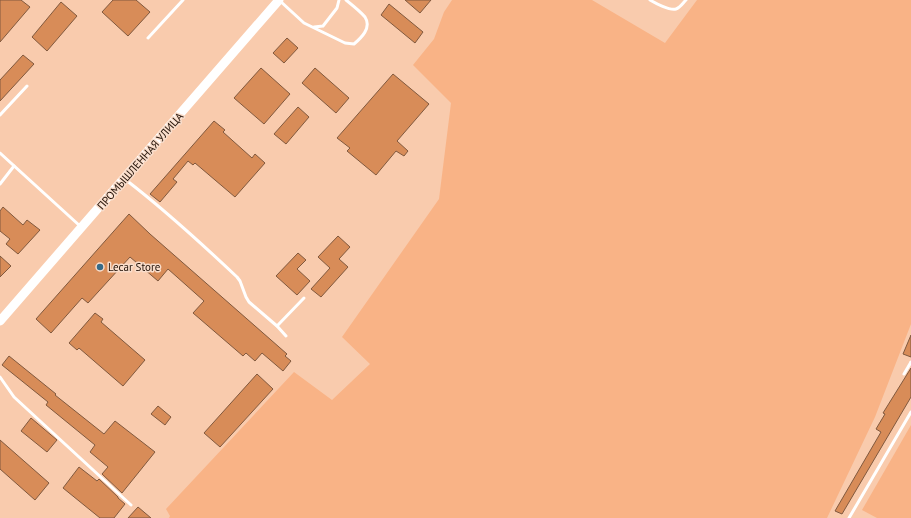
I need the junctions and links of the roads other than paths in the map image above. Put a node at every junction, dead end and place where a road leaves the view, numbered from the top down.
1 (184, 0) edge
2 (279, 0) edge
3 (339, 0) edge
4 (346, 0) edge
5 (650, 0) edge
6 (662, 0) edge
7 (686, 0) edge
8 (660, 5) junction
9 (314, 27) junction
10 (148, 38) dead end
11 (27, 86) dead end
12 (0, 115) edge
13 (0, 153) edge
14 (14, 166) junction
15 (124, 179) junction
16 (0, 184) edge
17 (82, 227) junction
18 (304, 298) dead end
19 (0, 321) edge
20 (277, 326) junction
21 (286, 336) dead end
22 (911, 362) edge
23 (904, 374) dead end
24 (0, 377) edge
25 (911, 412) edge
26 (131, 505) dead end
27 (849, 518) edge

1 - 10 lane
2 - 9 lane
2 - 15 main road, ПРОМЫШЛЕННАЯ УЛИЦА
3 - 9 lane
4 - 9 lane
5 - 8 lane
6 - 8 lane
7 - 8 lane
11 - 12 lane
13 - 14 lane
14 - 16 lane
14 - 17 lane
15 - 17 main road, ПРОМЫШЛЕННАЯ УЛИЦА
15 - 20 lane
17 - 19 main road, ПРОМЫШЛЕННАЯ УЛИЦА
18 - 20 lane
20 - 21 lane
22 - 23 lane
24 - 26 lane
25 - 27 lane

